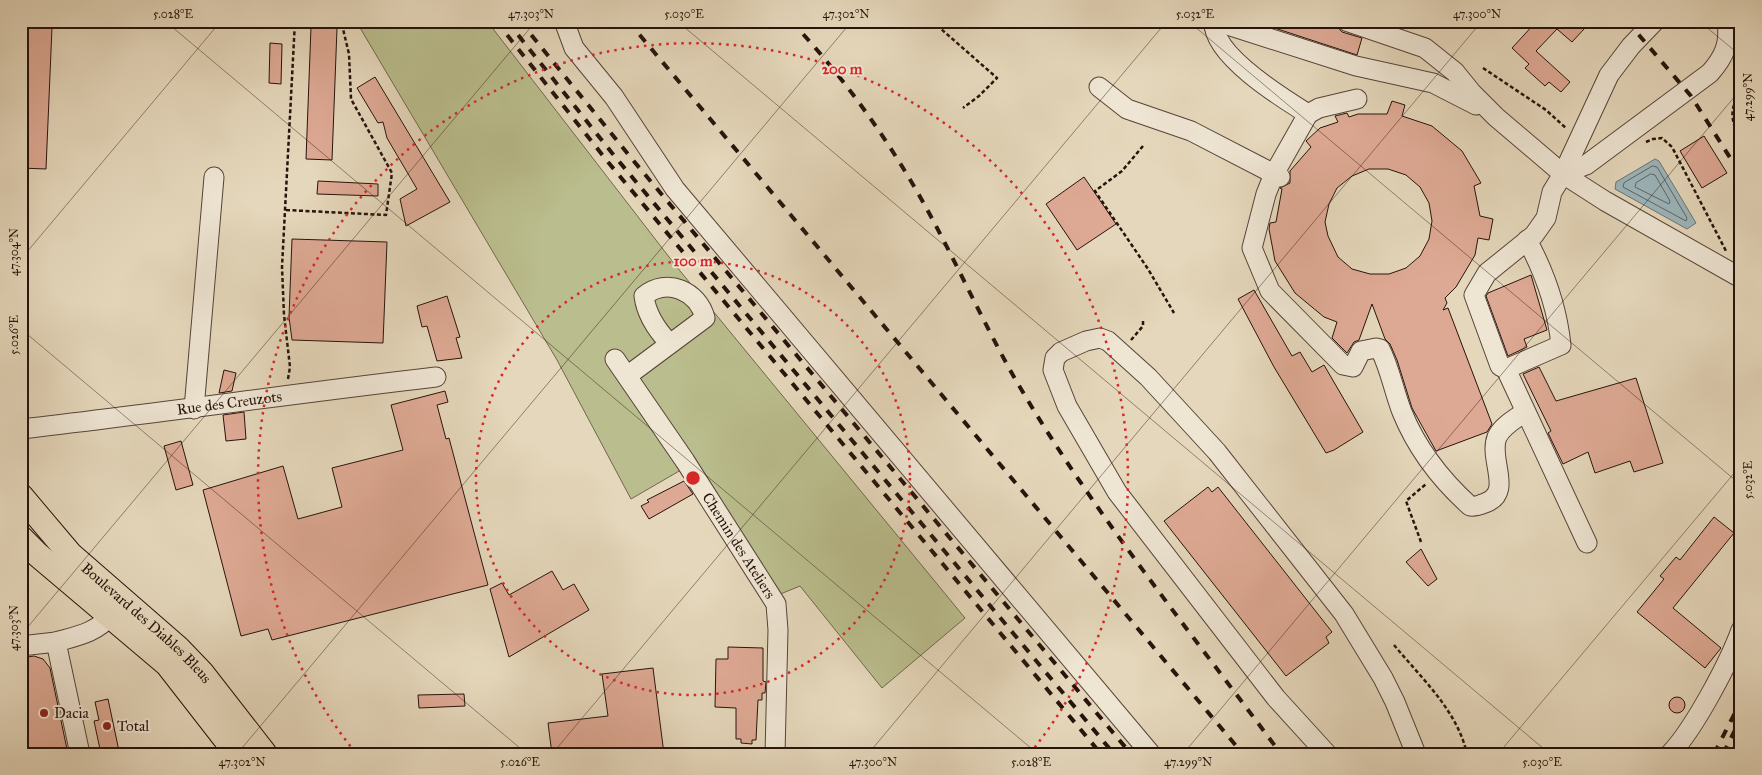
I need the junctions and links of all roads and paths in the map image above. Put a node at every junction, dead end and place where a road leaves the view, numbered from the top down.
1 (295, 21) edge
2 (339, 21) edge
3 (564, 21) edge
4 (932, 21) edge
5 (1214, 21) edge
6 (1346, 21) edge
7 (1655, 21) edge
8 (1727, 21) edge
9 (1741, 49) edge
10 (1482, 68) dead end
11 (1710, 73) junction
12 (1099, 87) dead end
13 (1741, 94) edge
14 (1357, 99) dead end
15 (963, 108) dead end
16 (1308, 114) junction
17 (1496, 117) junction
18 (1579, 140) junction
19 (1644, 144) dead end
20 (1741, 144) edge
21 (1143, 146) dead end
22 (1563, 174) junction
23 (1277, 175) junction
24 (214, 177) dead end
25 (286, 210) junction
26 (1527, 240) junction
27 (1731, 259) dead end
28 (1741, 278) edge
29 (1174, 313) dead end
30 (1143, 319) dead end
31 (669, 343) dead end
32 (616, 360) dead end
33 (1132, 362) junction
34 (1506, 369) junction
35 (627, 376) junction
36 (436, 377) dead end
37 (284, 395) junction
38 (194, 409) junction
39 (1526, 412) junction
40 (21, 429) edge
41 (1438, 473) junction
42 (21, 496) edge
43 (21, 538) edge
44 (1421, 542) dead end
45 (1587, 543) dead end
46 (30, 551) edge
47 (111, 616) junction
48 (1741, 630) edge
49 (56, 642) junction
50 (1394, 645) dead end
51 (21, 646) edge
52 (80, 754) edge
53 (237, 754) edge
54 (265, 754) edge
55 (774, 754) edge
56 (1151, 754) edge
57 (1327, 754) edge
58 (1416, 754) edge
59 (1467, 754) edge
60 (1670, 754) edge

1 - 25 path
2 - 25 path
3 - 56 street
4 - 15 path
5 - 16 street
5 - 17 street
6 - 17 street
7 - 18 street
8 - 11 street
9 - 11 street
10 - 18 path
11 - 22 street
12 - 23 street
13 - 20 path
14 - 16 street
16 - 23 street
17 - 22 street
18 - 22 street
19 - 27 path
21 - 29 path
22 - 26 street
22 - 28 street
23 - 41 street
24 - 38 street
25 - 37 path
26 - 34 street
26 - 34 street
30 - 33 path
31 - 35 street
32 - 35 street, Chemin des Ateliers
33 - 57 street
33 - 58 street
34 - 39 street
35 - 55 street, Chemin des Ateliers
36 - 37 street, Rue des Creuzots
37 - 38 street, Rue des Creuzots
38 - 40 street, Rue des Creuzots
39 - 41 street
39 - 45 street
41 - 44 path
42 - 54 main road, Boulevard des Diables Bleus
43 - 46 main road, Boulevard des Diables Bleus
46 - 47 main road, Boulevard des Diables Bleus
47 - 49 street
47 - 53 main road, Boulevard des Diables Bleus
48 - 60 street
49 - 51 street
49 - 52 street
50 - 59 path

